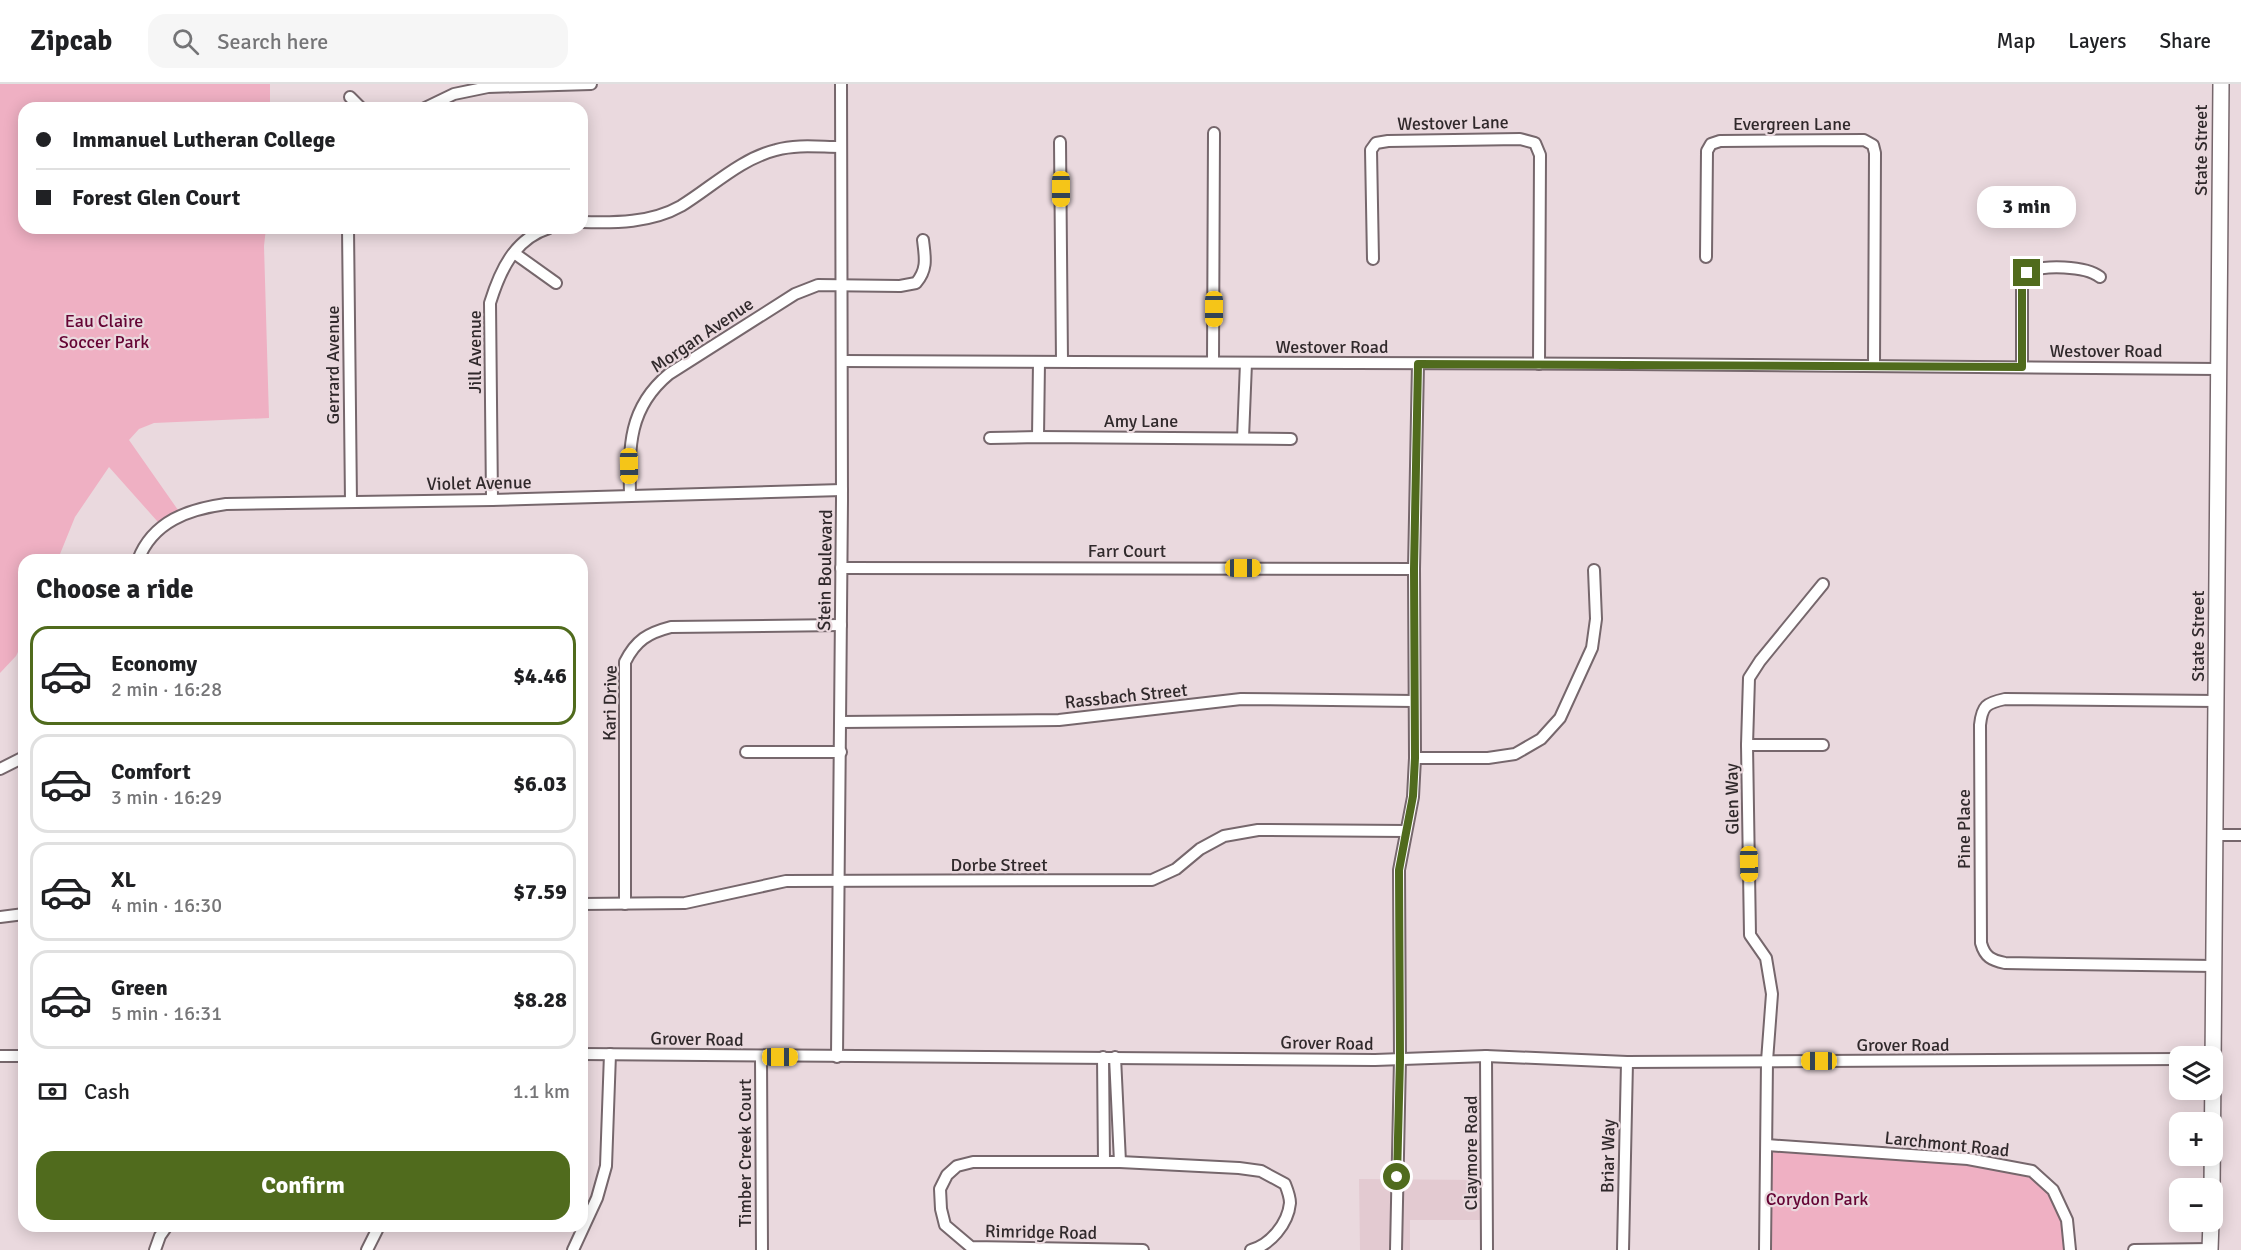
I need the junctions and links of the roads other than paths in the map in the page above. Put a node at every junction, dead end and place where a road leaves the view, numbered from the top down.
1 (591, 84) edge
2 (841, 84) edge
3 (2221, 84) edge
4 (350, 97) dead end
5 (355, 102) edge
6 (437, 102) edge
7 (1214, 133) dead end
8 (1060, 142) dead end
9 (841, 147) junction
10 (588, 222) edge
11 (348, 234) edge
12 (534, 234) edge
13 (923, 240) dead end
14 (514, 253) junction
15 (1706, 257) dead end
16 (1373, 259) dead end
17 (2100, 277) dead end
18 (556, 283) dead end
19 (840, 284) junction
20 (842, 361) junction
21 (1062, 361) junction
22 (1039, 362) junction
23 (1214, 362) junction
24 (1246, 363) junction
25 (1418, 364) junction
26 (1539, 364) junction
27 (1874, 366) junction
28 (2022, 367) junction
29 (2218, 369) junction
30 (1038, 437) junction
31 (990, 438) dead end
32 (1243, 438) junction
33 (1291, 439) dead end
34 (842, 490) junction
35 (630, 495) junction
36 (492, 500) junction
37 (351, 502) junction
38 (141, 554) edge
39 (841, 568) junction
40 (1414, 569) junction
41 (1594, 570) dead end
42 (1823, 584) dead end
43 (841, 625) junction
44 (1414, 701) junction
45 (2217, 701) junction
46 (841, 722) junction
47 (1748, 745) junction
48 (1823, 746) dead end
49 (746, 752) dead end
50 (841, 752) junction
51 (1415, 758) junction
52 (18, 760) edge
53 (0, 769) edge
54 (1406, 831) junction
55 (2216, 835) junction
56 (2241, 835) edge
57 (839, 881) junction
58 (588, 904) edge
59 (625, 904) junction
60 (18, 915) edge
61 (0, 917) edge
62 (2214, 966) junction
63 (2213, 1046) edge
64 (588, 1054) edge
65 (610, 1054) junction
66 (0, 1056) edge
67 (18, 1056) edge
68 (1486, 1056) junction
69 (761, 1057) junction
70 (837, 1057) junction
71 (1103, 1057) junction
72 (1115, 1057) junction
73 (1400, 1059) junction
74 (2169, 1059) edge
75 (1767, 1061) junction
76 (1627, 1062) junction
77 (2213, 1100) edge
78 (1767, 1145) junction
79 (1104, 1162) junction
80 (1120, 1162) junction
81 (2212, 1178) edge
82 (588, 1218) edge
83 (163, 1232) edge
84 (376, 1232) edge
85 (581, 1232) edge
86 (2211, 1232) edge
87 (155, 1250) edge
88 (367, 1250) edge
89 (573, 1250) edge
90 (762, 1250) edge
91 (1143, 1250) edge
92 (1251, 1250) edge
93 (1396, 1250) edge
94 (1487, 1250) edge
95 (1623, 1250) edge
96 (1765, 1250) edge
97 (2070, 1250) edge
98 (2134, 1250) edge
99 (2210, 1250) edge

1 - 6 street
2 - 9 street, Stein Boulevard
3 - 29 main road, State Street
4 - 5 street
7 - 23 street
8 - 21 street
9 - 10 street
9 - 19 street, Stein Boulevard
11 - 37 street, Gerrard Avenue
12 - 14 street, Jill Avenue
13 - 19 street, Morgan Avenue
14 - 18 street
14 - 36 street, Jill Avenue
15 - 27 street, Evergreen Lane
16 - 26 street, Westover Lane
17 - 28 street
19 - 20 street, Stein Boulevard
19 - 35 street, Morgan Avenue
20 - 22 street, Westover Road
20 - 34 street, Stein Boulevard
21 - 22 street, Westover Road
21 - 23 street, Westover Road
22 - 30 street
23 - 24 street, Westover Road
24 - 25 street, Westover Road
24 - 32 street
25 - 26 street, Westover Road
25 - 40 street
26 - 27 street, Westover Road
27 - 28 street, Westover Road
28 - 29 street, Westover Road
29 - 45 main road, State Street
30 - 31 street, Amy Lane
30 - 32 street, Amy Lane
32 - 33 street, Amy Lane
34 - 35 street, Violet Avenue
34 - 39 street, Stein Boulevard
35 - 36 street, Violet Avenue
36 - 37 street, Violet Avenue
37 - 38 street, Violet Avenue
39 - 40 street, Farr Court
39 - 43 street, Stein Boulevard
40 - 44 street
41 - 51 street
42 - 47 street, Glen Way
43 - 46 street, Stein Boulevard
43 - 59 street, Kari Drive
44 - 46 street, Rassbach Street
44 - 51 street
45 - 55 main road, State Street
45 - 62 street, Pine Place
46 - 50 street, Stein Boulevard
47 - 48 street
47 - 75 street, Glen Way
49 - 50 street
50 - 57 street, Stein Boulevard
51 - 54 street
52 - 53 street
54 - 57 street, Dorbe Street
54 - 73 street
55 - 56 street
55 - 62 main road, State Street
57 - 59 street, Dorbe Street
57 - 70 street, Stein Boulevard
58 - 59 street, Dorbe Street
60 - 61 street
62 - 63 main road, State Street
64 - 65 street, Grover Road
65 - 69 street, Grover Road
65 - 82 street
66 - 67 street
68 - 73 street, Grover Road
68 - 76 street, Grover Road
68 - 94 street, Claymore Road
69 - 70 street, Grover Road
69 - 90 street, Timber Creek Court
70 - 71 street, Grover Road
71 - 72 street, Grover Road
71 - 79 street
72 - 73 street, Grover Road
72 - 80 street
73 - 93 street
74 - 75 street, Grover Road
75 - 76 street, Grover Road
75 - 78 street, Glen Way
76 - 95 street, Briar Way
77 - 81 main road, State Street
78 - 96 street, Glen Way
78 - 97 street, Larchmont Road
79 - 80 street, Rimridge Road
79 - 91 street, Rimridge Road
80 - 92 street, Rimridge Road
83 - 87 street
84 - 88 street
85 - 89 street
86 - 99 main road
98 - 99 street

